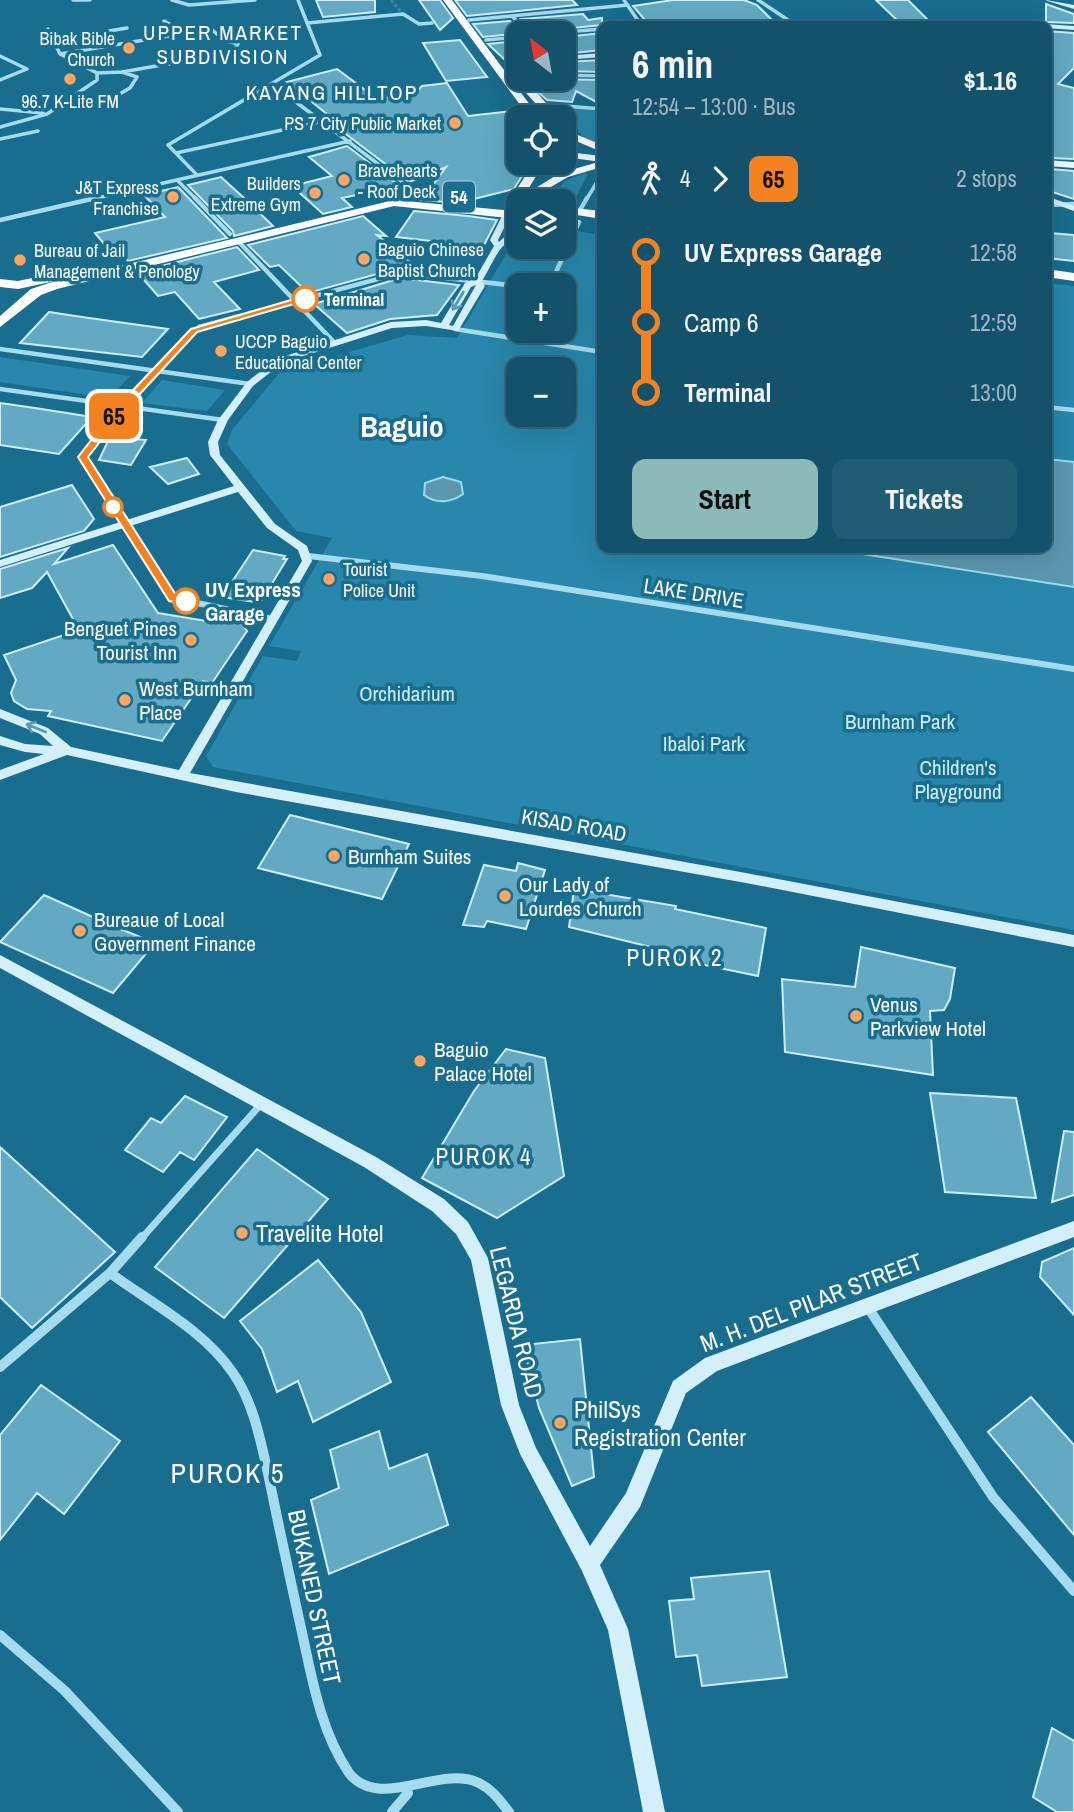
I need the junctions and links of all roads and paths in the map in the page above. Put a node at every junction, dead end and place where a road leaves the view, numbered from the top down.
1 (73, 0) edge
2 (90, 0) edge
3 (172, 0) edge
4 (255, 0) edge
5 (298, 0) edge
6 (447, 0) edge
7 (456, 0) edge
8 (624, 0) edge
9 (758, 0) edge
10 (1049, 0) edge
11 (628, 5) junction
12 (1074, 8) edge
13 (512, 16) junction
14 (469, 20) junction
15 (164, 21) dead end
16 (517, 21) edge
17 (638, 21) edge
18 (790, 21) edge
19 (307, 23) junction
20 (432, 23) dead end
21 (127, 27) dead end
22 (1052, 27) edge
23 (1074, 28) edge
24 (48, 29) dead end
25 (597, 29) edge
26 (576, 31) edge
27 (184, 32) junction
28 (506, 38) edge
29 (53, 40) junction
30 (486, 40) junction
31 (60, 54) junction
32 (219, 55) dead end
33 (597, 55) edge
34 (0, 56) edge
35 (506, 57) edge
36 (576, 57) edge
37 (245, 60) dead end
38 (122, 72) junction
39 (97, 73) junction
40 (576, 75) edge
41 (597, 76) edge
42 (0, 80) edge
43 (272, 84) junction
44 (530, 91) edge
45 (110, 100) dead end
46 (541, 104) joint
47 (525, 105) edge
48 (0, 109) edge
49 (597, 109) edge
50 (47, 114) junction
51 (324, 121) junction
52 (0, 127) edge
53 (38, 131) dead end
54 (576, 137) edge
55 (0, 139) edge
56 (350, 141) junction
57 (597, 148) edge
58 (597, 152) edge
59 (176, 153) junction
60 (576, 155) edge
61 (576, 159) edge
62 (1052, 160) edge
63 (597, 161) edge
64 (1074, 162) edge
65 (597, 164) edge
66 (197, 175) junction
67 (550, 175) edge
68 (177, 180) junction
69 (597, 188) edge
70 (540, 189) joint
71 (420, 191) dead end
72 (405, 192) junction
73 (433, 193) dead end
74 (1052, 200) edge
75 (1059, 203) junction
76 (1052, 204) edge
77 (1074, 206) edge
78 (506, 207) edge
79 (506, 209) edge
80 (597, 215) edge
81 (576, 216) edge
82 (579, 217) junction
83 (576, 218) edge
84 (0, 220) edge
85 (506, 221) edge
86 (597, 223) edge
87 (234, 237) junction
88 (506, 238) edge
89 (498, 246) junction
90 (136, 261) junction
91 (1052, 263) edge
92 (1074, 265) edge
93 (555, 273) edge
94 (1052, 275) edge
95 (1074, 277) edge
96 (478, 281) junction
97 (0, 283) edge
98 (506, 284) edge
99 (18, 285) junction
100 (296, 301) junction
101 (20, 306) junction
102 (0, 323) edge
103 (443, 327) junction
104 (455, 329) junction
105 (506, 338) edge
106 (334, 341) junction
107 (535, 343) edge
108 (0, 349) edge
109 (597, 351) edge
110 (154, 371) junction
111 (250, 384) junction
112 (0, 389) edge
113 (121, 408) junction
114 (1052, 408) edge
115 (1074, 410) edge
116 (223, 420) junction
117 (239, 488) junction
118 (124, 524) junction
119 (307, 556) junction
120 (0, 564) edge
121 (273, 619) junction
122 (1074, 670) edge
123 (0, 713) edge
124 (0, 740) edge
125 (67, 751) junction
126 (0, 775) edge
127 (182, 776) junction
128 (1074, 941) edge
129 (0, 961) edge
130 (264, 1101) junction
131 (1074, 1229) edge
132 (110, 1273) junction
133 (866, 1305) junction
134 (0, 1367) edge
135 (589, 1564) junction
136 (1074, 1591) edge
137 (0, 1635) edge
138 (408, 1793) junction
139 (178, 1812) edge
140 (392, 1812) edge
141 (509, 1812) edge
142 (653, 1812) edge

1 - 2 street
3 - 4 street
5 - 19 street
6 - 47 highway
7 - 14 highway
8 - 11 street
9 - 18 street
10 - 12 street
11 - 13 street
11 - 17 street
13 - 14 street
13 - 16 street
14 - 30 highway
15 - 27 street
19 - 20 street
19 - 43 street
21 - 29 street
22 - 23 street
24 - 29 street
25 - 26 street
27 - 31 street
27 - 37 street
28 - 30 street
29 - 31 street
30 - 35 highway
31 - 39 street
32 - 38 street
33 - 36 street
34 - 42 street
38 - 39 street
38 - 45 street
39 - 50 street
40 - 41 street
43 - 51 street
43 - 59 street
44 - 46 highway
46 - 49 street
48 - 50 street
50 - 52 street
51 - 56 street
51 - 59 street
53 - 55 street
54 - 57 highway
56 - 66 street
56 - 72 street
58 - 60 main road
59 - 66 street
61 - 63 main road
62 - 64 main road
65 - 70 highway
66 - 68 street
67 - 70 highway
68 - 84 street
68 - 87 street
69 - 82 street
71 - 72 highway, 54
72 - 87 highway, 54
73 - 78 highway, 54
74 - 75 street
75 - 76 street
75 - 77 street
79 - 87 highway, 54
80 - 82 highway
81 - 82 highway
82 - 83 highway
82 - 86 highway
82 - 93 street
85 - 89 street
87 - 90 highway, 54
87 - 100 street
88 - 89 street
89 - 96 street
90 - 99 highway, 54
90 - 101 highway, 54
91 - 92 highway
94 - 95 highway
96 - 98 street
96 - 100 street
96 -> 103 street
96 - 104 street
97 - 99 highway, 54
99 - 101 highway
100 - 106 street
100 - 110 street
101 - 102 highway
103 - 104 street
103 - 106 street
104 - 105 street
106 - 111 street
107 - 109 street
108 - 110 street
110 - 111 street
110 - 113 street
111 - 116 street
112 - 113 street
113 - 116 street
113 - 118 street
114 - 115 street
116 - 117 street
117 - 118 street
117 - 119 street
118 - 120 street
118 - 121 street
119 - 121 street
119 - 122 street, LAKE DRIVE
121 - 127 street
125 -> 123 street
124 - 125 street, KISAD ROAD
125 - 126 street
125 - 127 street, KISAD ROAD
127 - 128 street, KISAD ROAD
129 - 130 street, LEGARDA ROAD
130 - 132 street
130 - 135 street, LEGARDA ROAD
131 - 133 street, M. H. DEL PILAR STREET
132 - 134 street
132 - 138 street, BUKANED STREET
133 - 135 street, M. H. DEL PILAR STREET
133 - 136 street
135 - 142 street, LEGARDA ROAD
137 - 139 street
138 - 140 street
138 - 141 street

